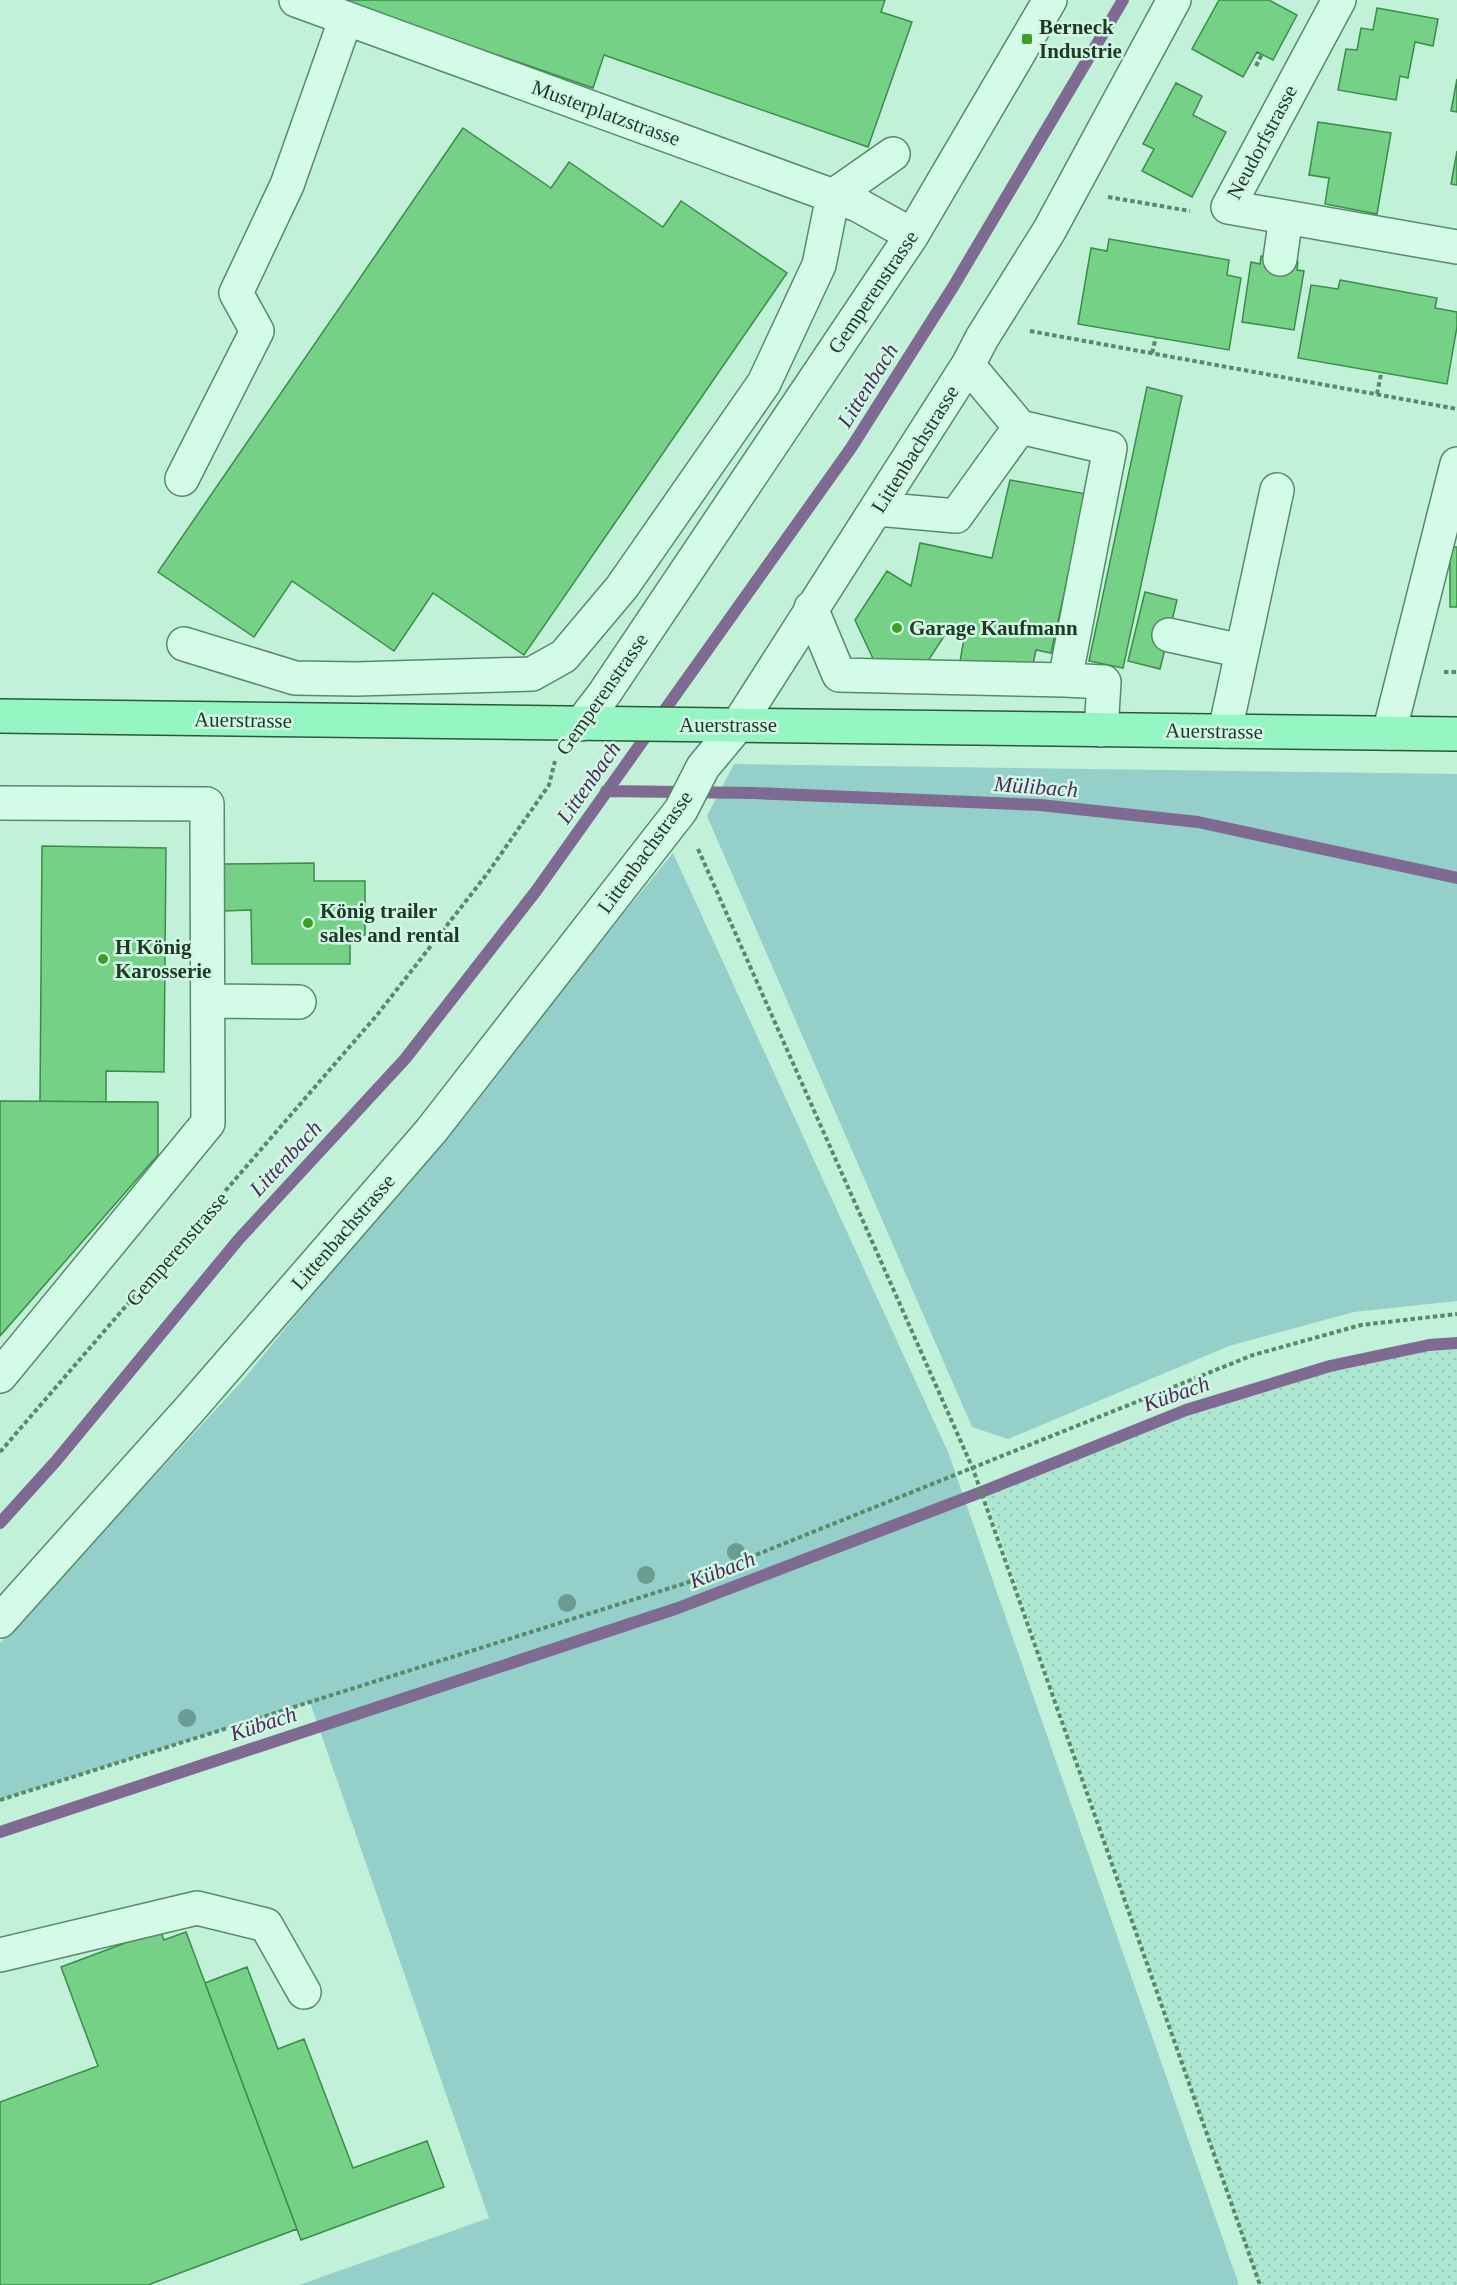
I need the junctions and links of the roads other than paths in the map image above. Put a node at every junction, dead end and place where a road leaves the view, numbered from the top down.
1 (296, 0) edge
2 (1050, 0) edge
3 (1174, 0) edge
4 (1338, 0) edge
5 (346, 18) junction
6 (893, 154) dead end
7 (833, 196) junction
8 (1286, 217) junction
9 (912, 235) junction
10 (1457, 247) edge
11 (1280, 259) dead end
12 (968, 365) junction
13 (1020, 428) junction
14 (1457, 464) edge
15 (182, 479) dead end
16 (1276, 490) dead end
17 (877, 509) junction
18 (812, 608) junction
19 (1169, 635) dead end
20 (184, 644) dead end
21 (1242, 651) junction
22 (337, 678) junction
23 (1065, 680) junction
24 (0, 716) edge
25 (335, 721) junction
26 (581, 724) junction
27 (738, 725) junction
28 (1101, 730) junction
29 (1225, 731) junction
30 (1389, 733) junction
31 (1457, 734) edge
32 (0, 803) edge
33 (208, 1001) junction
34 (299, 1002) dead end
35 (0, 1376) edge
36 (0, 1621) edge
37 (0, 1955) edge
38 (304, 1992) dead end

1 - 5 street, Musterplatzstrasse
2 - 9 street, Gemperenstrasse
3 - 12 street, Littenbachstrasse
4 - 8 street, Neudorfstrasse
5 - 7 street, Musterplatzstrasse
5 - 15 street
6 - 7 street
7 - 9 street, Musterplatzstrasse
7 - 22 street
8 - 10 street, Neudorfstrasse
8 - 11 street
9 - 26 street, Gemperenstrasse
12 - 13 street
12 - 17 street, Littenbachstrasse
13 - 17 street
13 - 23 street
14 - 30 street
16 - 21 street
17 - 18 street, Littenbachstrasse
18 - 23 street
18 - 27 street, Littenbachstrasse
19 - 21 street
20 - 22 street
21 - 29 street
22 - 25 street
23 - 28 street
24 - 25 main road, Auerstrasse
25 - 26 main road, Auerstrasse
26 - 27 main road, Auerstrasse
27 - 28 main road, Auerstrasse
27 - 36 street, Littenbachstrasse
28 - 29 main road, Auerstrasse
29 - 30 main road, Auerstrasse
30 - 31 main road, Auerstrasse
32 - 33 street
33 - 34 street
33 - 35 street
37 - 38 street

